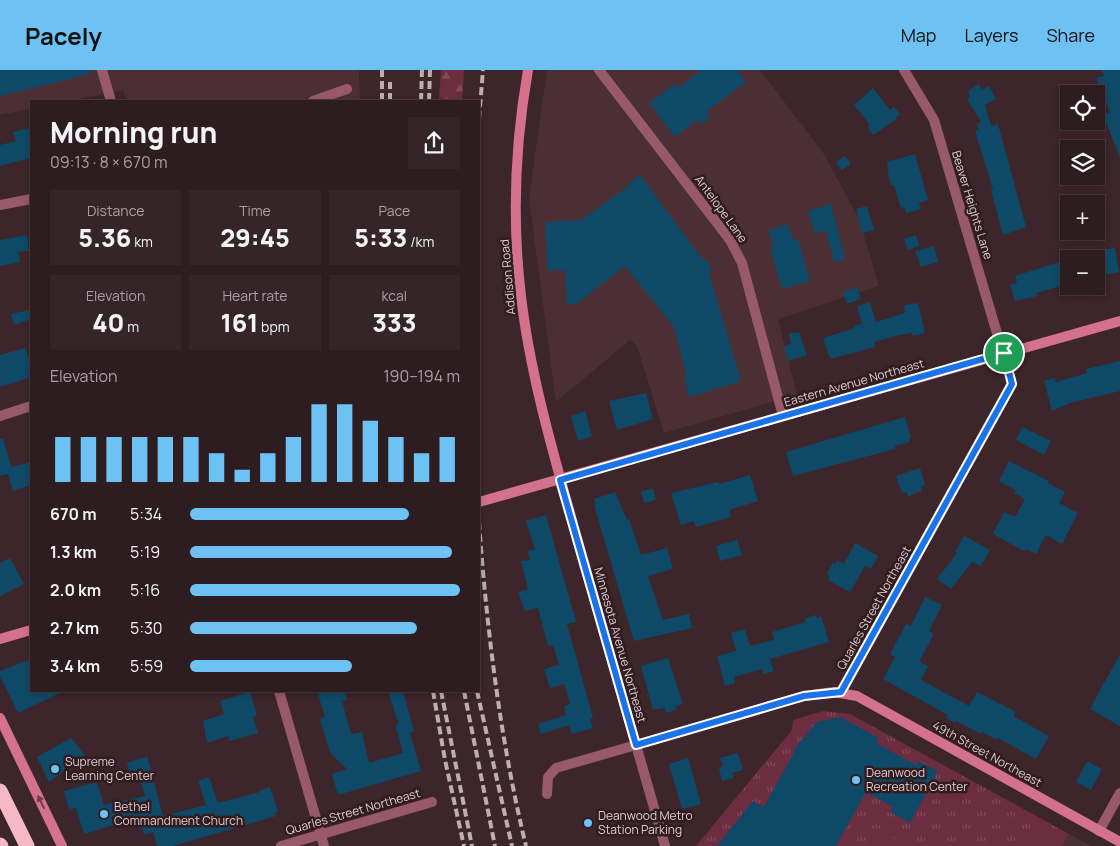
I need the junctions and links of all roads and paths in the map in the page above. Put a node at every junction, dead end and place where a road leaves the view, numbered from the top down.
1 (102, 70) edge
2 (528, 70) edge
3 (599, 70) edge
4 (904, 70) edge
5 (347, 89) dead end
6 (111, 100) edge
7 (316, 100) edge
8 (30, 199) edge
9 (0, 205) edge
10 (1120, 321) edge
11 (1004, 353) junction
12 (30, 406) edge
13 (0, 416) edge
14 (783, 416) junction
15 (560, 480) junction
16 (480, 502) edge
17 (30, 630) edge
18 (0, 639) edge
19 (279, 692) edge
20 (841, 692) junction
21 (0, 718) edge
22 (636, 745) junction
23 (0, 791) edge
24 (1120, 793) edge
25 (547, 794) dead end
26 (432, 802) dead end
27 (1100, 830) junction
28 (320, 835) junction
29 (1120, 842) edge
30 (27, 846) edge
31 (62, 846) edge
32 (281, 846) edge
33 (324, 846) edge
34 (665, 846) edge

1 - 6 street
2 - 15 street, Addison Road
3 - 14 street, Antelope Lane
4 - 11 street, Beaver Heights Lane
5 - 7 street
8 - 9 street
10 - 11 street, Eastern Avenue Northeast
11 - 14 street, Eastern Avenue Northeast
11 - 20 street, Quarles Street Northeast
12 - 13 street
14 - 15 street, Eastern Avenue Northeast
15 - 16 street, Eastern Avenue Northeast
15 - 22 street, Minnesota Avenue Northeast
17 - 18 street
19 - 28 street
20 - 22 street
20 - 27 street, 49th Street Northeast
31 -> 21 street
22 - 25 street
22 - 34 street, Minnesota Avenue Northeast
23 - 30 highway
24 - 27 street
26 - 28 street, Quarles Street Northeast
27 - 29 street, 49th Street Northeast
28 - 32 street, Quarles Street Northeast
28 - 33 street

